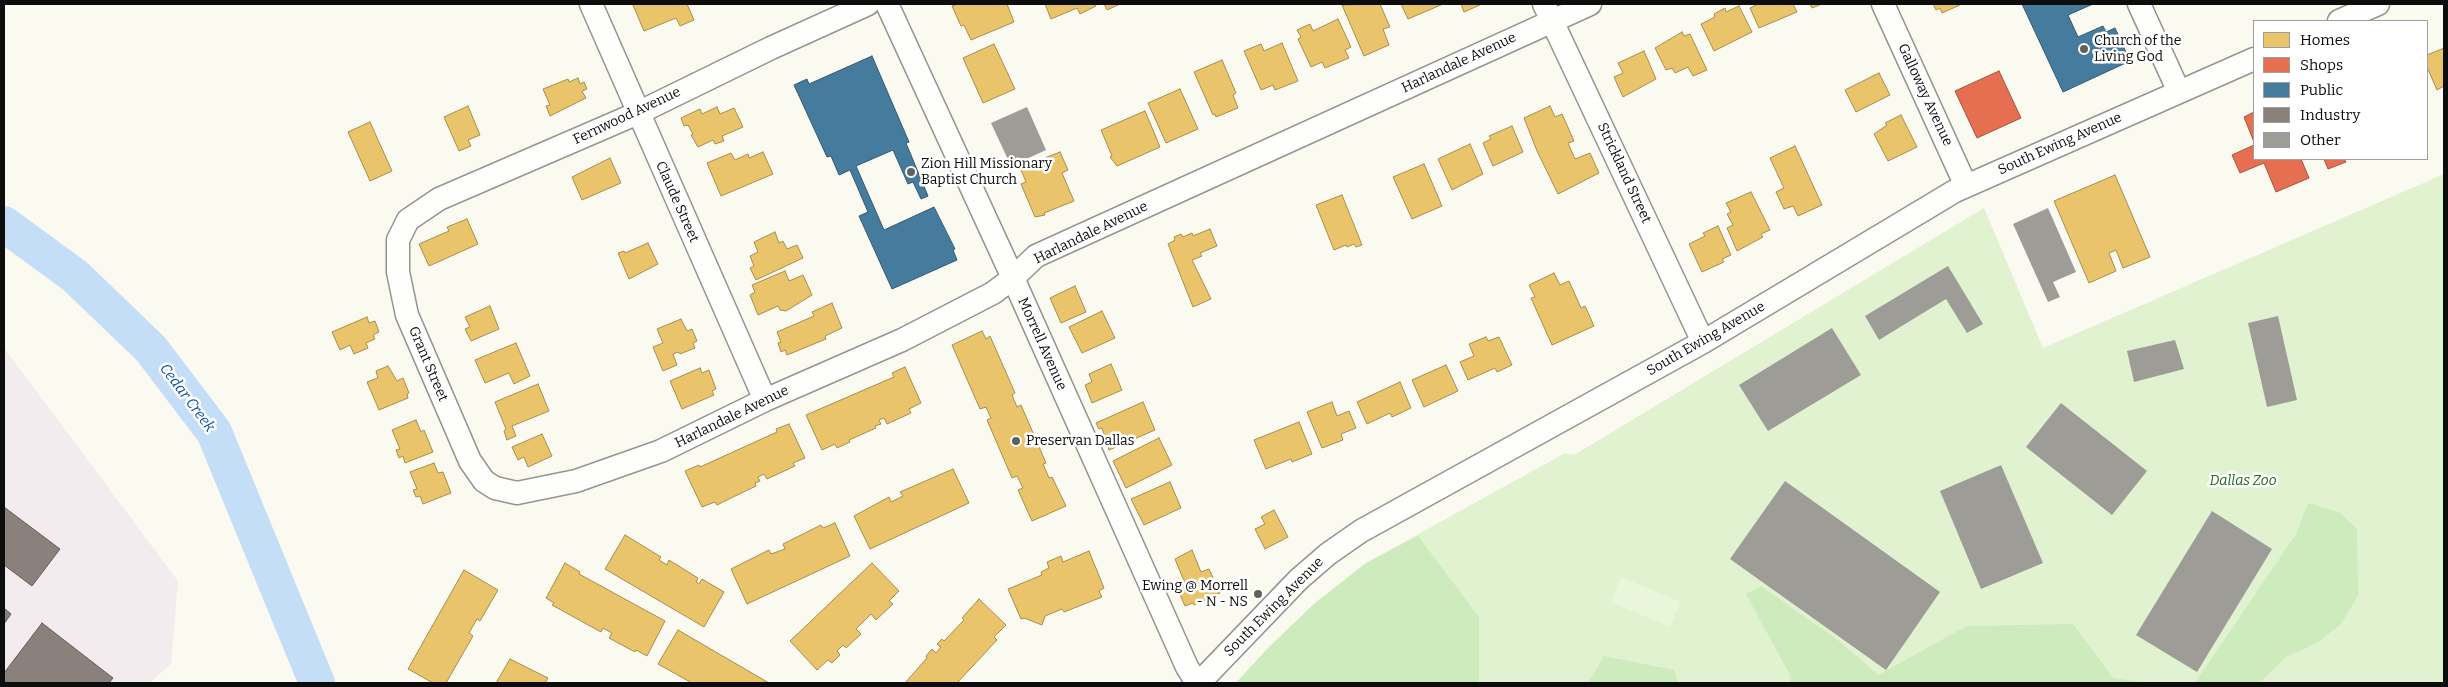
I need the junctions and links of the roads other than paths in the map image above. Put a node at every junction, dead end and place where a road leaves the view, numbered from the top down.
1 (591, 4) edge
2 (868, 4) edge
3 (887, 4) edge
4 (1590, 4) edge
5 (1883, 4) edge
6 (2139, 4) edge
7 (2378, 4) edge
8 (1548, 12) edge
9 (2341, 20) edge
10 (2253, 59) edge
11 (2179, 92) junction
12 (638, 113) junction
13 (1966, 186) junction
14 (398, 240) joint
15 (1013, 278) junction
16 (1703, 342) junction
17 (765, 400) junction
18 (484, 481) joint
19 (1198, 683) edge

1 - 12 street, Claude Street
2 - 12 street, Fernwood Avenue
3 - 15 street, Morrell Avenue
4 - 8 street, Harlandale Avenue
5 - 13 street, Galloway Avenue
6 - 11 street
7 - 9 street
8 - 15 street, Harlandale Avenue
8 - 16 street, Strickland Street
10 - 11 street, South Ewing Avenue
11 - 13 street, South Ewing Avenue
12 - 14 street, Fernwood Avenue
12 - 17 street, Claude Street
13 - 16 street, South Ewing Avenue
14 - 18 street, Grant Street
15 - 17 street, Harlandale Avenue
15 - 19 street, Morrell Avenue
16 - 19 street, South Ewing Avenue
17 - 18 street, Harlandale Avenue

